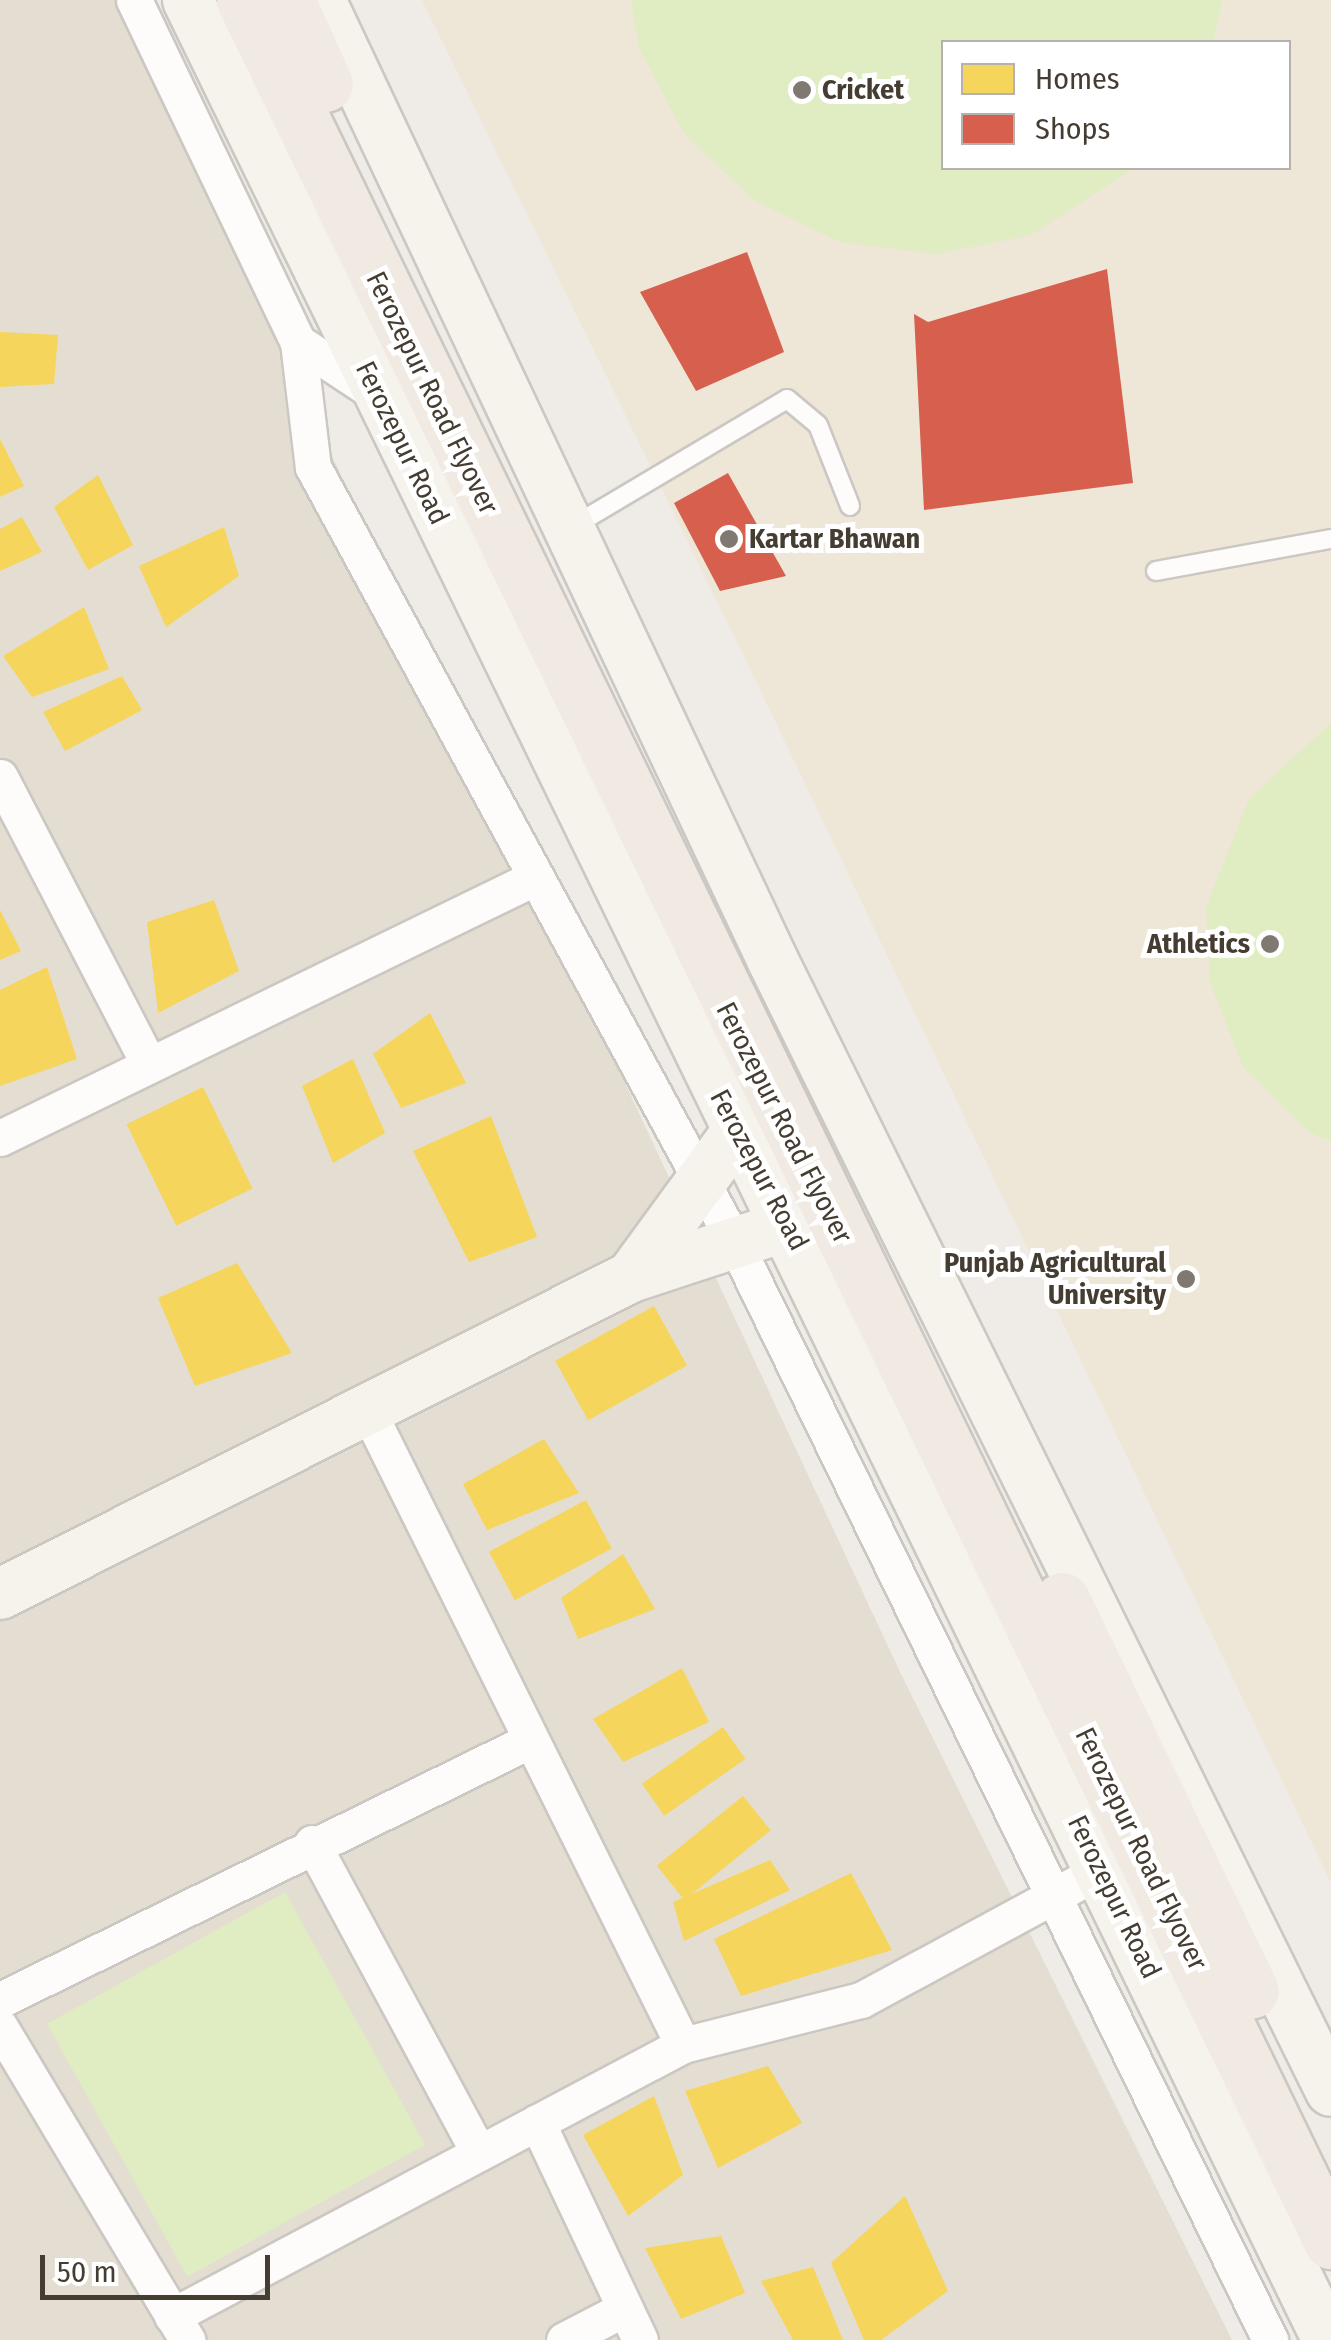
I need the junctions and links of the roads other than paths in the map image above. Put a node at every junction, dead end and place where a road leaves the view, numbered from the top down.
1 (134, 0) edge
2 (188, 0) edge
3 (244, 0) edge
4 (287, 0) edge
5 (320, 0) edge
6 (298, 342) junction
7 (379, 396) junction
8 (850, 506) dead end
9 (570, 528) junction
10 (1331, 539) edge
11 (1156, 571) dead end
12 (0, 777) edge
13 (530, 880) junction
14 (148, 1064) junction
15 (737, 1132) junction
16 (0, 1138) edge
17 (698, 1189) junction
18 (789, 1226) junction
19 (735, 1243) junction
20 (632, 1277) junction
21 (368, 1410) junction
22 (4, 1580) edge
23 (529, 1741) junction
24 (312, 1843) junction
25 (1101, 1870) junction
26 (1050, 1896) junction
27 (0, 2000) edge
28 (0, 2028) edge
29 (683, 2045) junction
30 (1331, 2092) edge
31 (538, 2122) junction
32 (479, 2154) junction
33 (1331, 2162) edge
34 (1331, 2242) edge
35 (632, 2324) edge
36 (180, 2328) edge
37 (564, 2340) edge
38 (1270, 2340) edge
39 (1328, 2340) edge

1 - 6 street
2 - 7 main road, Ferozepur Road
3 - 34 main road, Ferozepur Road Flyover
4 - 33 main road, Ferozepur Road Flyover
5 - 9 main road
6 - 7 street
6 - 13 street
7 - 15 main road, Ferozepur Road
8 - 9 lane
9 - 30 main road
10 - 11 lane
12 - 14 street
13 - 14 street
13 - 17 street
14 - 16 street
15 - 17 main road
15 - 18 main road, Ferozepur Road
17 - 19 street
17 - 20 main road
18 - 19 main road
18 - 25 main road, Ferozepur Road
19 - 20 main road
19 - 26 street
20 - 21 main road
21 - 22 main road
21 - 23 street
23 - 24 street
23 - 29 street
24 - 27 street
24 - 32 street
25 - 26 street
25 - 39 main road, Ferozepur Road
26 - 29 street
26 - 38 street
28 - 36 street
29 - 31 street
31 - 32 street
31 - 35 street
32 - 36 street
35 - 37 street

